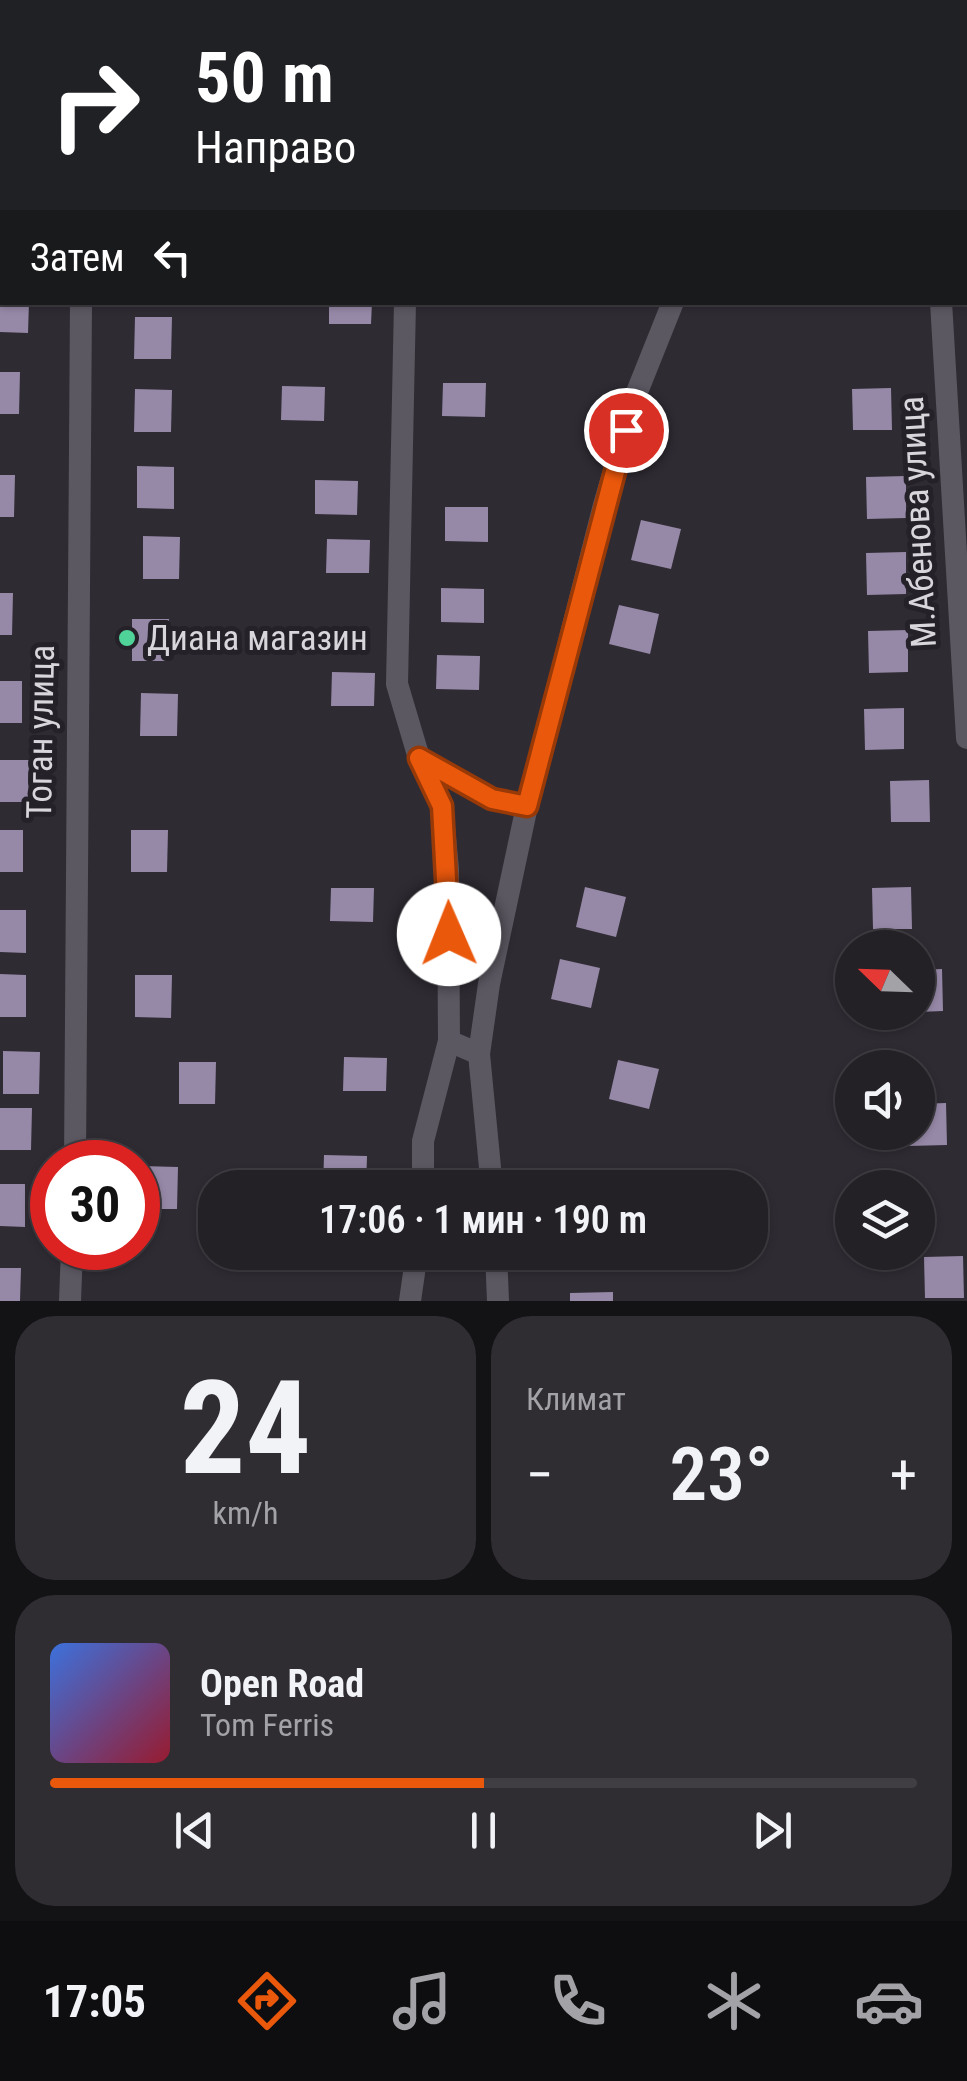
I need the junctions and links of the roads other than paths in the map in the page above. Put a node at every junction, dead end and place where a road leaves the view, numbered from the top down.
1 (81, 305) edge
2 (405, 305) edge
3 (671, 305) edge
4 (942, 305) edge
5 (956, 383) edge
6 (967, 738) edge
7 (419, 758) junction
8 (527, 806) junction
9 (449, 1042) junction
10 (479, 1054) junction
11 (75, 1140) edge
12 (424, 1170) edge
13 (490, 1170) edge
14 (71, 1270) edge
15 (415, 1270) edge
16 (497, 1270) edge
17 (70, 1301) edge
18 (410, 1301) edge
19 (498, 1301) edge

1 - 11 street, Тоган улица
2 - 7 street
3 - 8 street
4 - 5 street, М.Абенова улица
5 - 6 street, М.Абенова улица
7 - 8 street
7 - 9 street
8 - 10 street
9 - 10 street
9 - 12 street
10 - 13 street
14 - 17 street
15 - 18 street
16 - 19 street

